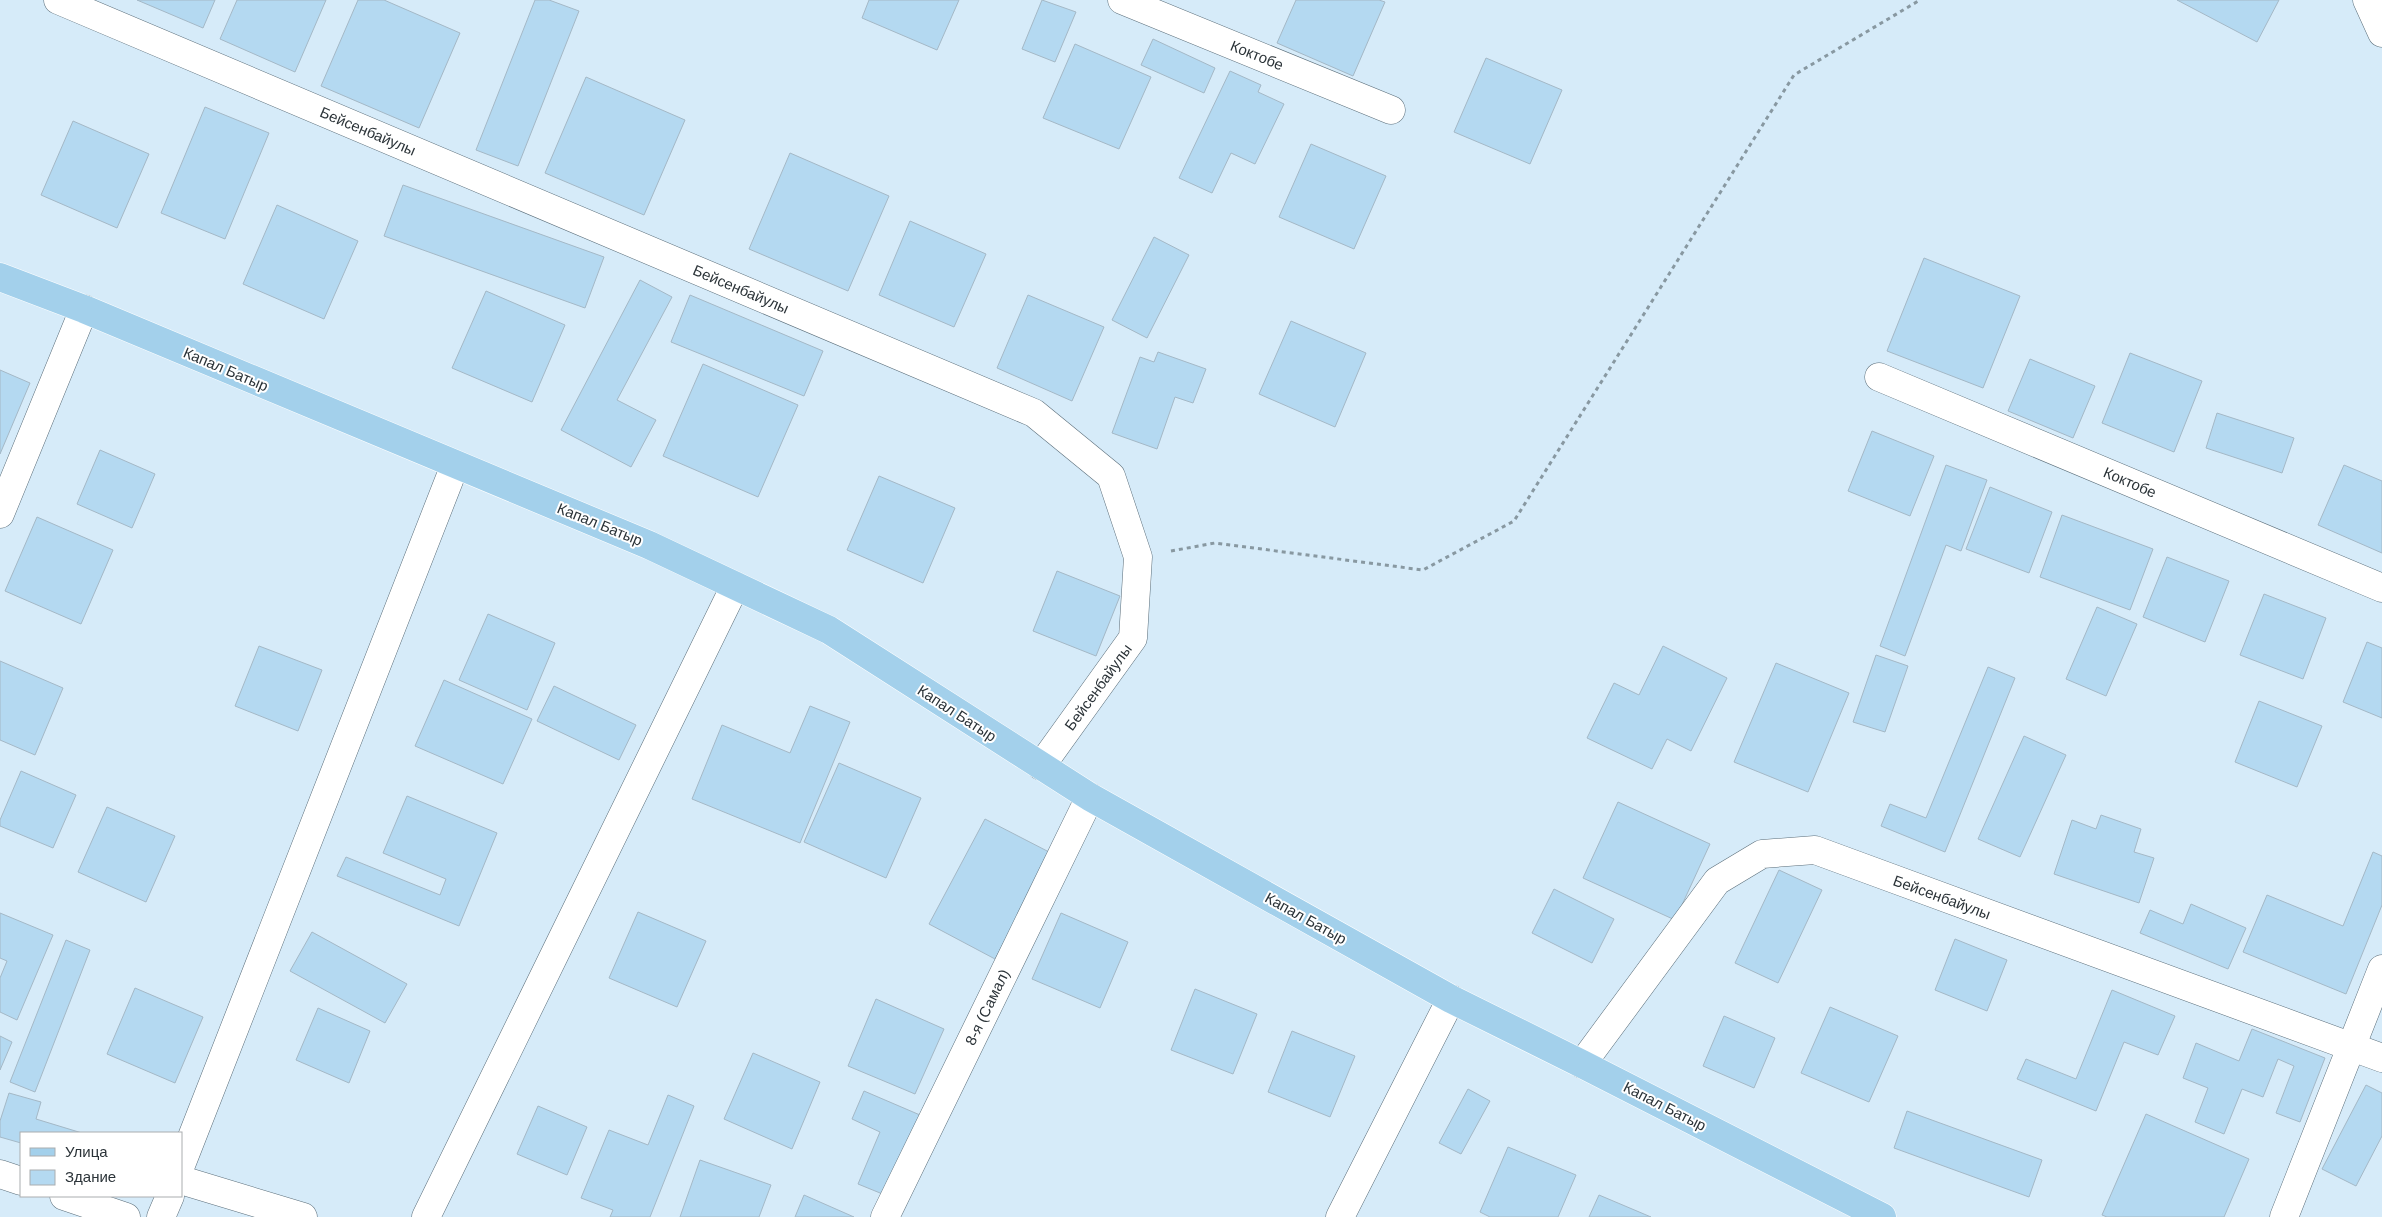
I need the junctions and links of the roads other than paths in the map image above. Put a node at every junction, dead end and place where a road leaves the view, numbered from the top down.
1 (58, 0) edge
2 (1122, 0) edge
3 (2368, 0) edge
4 (2382, 33) edge
5 (1391, 110) dead end
6 (0, 277) edge
7 (84, 309) junction
8 (1879, 377) dead end
9 (455, 465) junction
10 (0, 514) edge
11 (735, 586) junction
12 (2382, 588) edge
13 (1041, 766) junction
14 (1090, 798) junction
15 (2382, 969) edge
16 (1451, 999) junction
17 (2353, 1046) junction
18 (2382, 1058) edge
19 (1582, 1064) junction
20 (182, 1162) edge
21 (0, 1174) edge
22 (182, 1180) edge
23 (20, 1181) edge
24 (67, 1197) edge
25 (170, 1197) edge
26 (126, 1217) edge
27 (162, 1217) edge
28 (303, 1217) edge
29 (426, 1217) edge
30 (884, 1217) edge
31 (1340, 1217) edge
32 (1882, 1217) edge
33 (2284, 1217) edge

1 - 13 street, Бейсенбайулы
2 - 5 street, Коктобе
3 - 4 street
6 - 7 main road, Капал Батыр
7 - 9 main road, Капал Батыр
7 - 10 street
8 - 12 street, Коктобе
9 - 11 main road, Капал Батыр
9 - 20 street
11 - 13 main road, Капал Батыр
11 - 29 street
13 - 14 main road, Капал Батыр
14 - 16 main road, Капал Батыр
14 - 30 street, 8-я (Самал)
15 - 17 street
16 - 19 main road, Капал Батыр
16 - 31 street
17 - 18 street, Бейсенбайулы
17 - 19 street, Бейсенбайулы
17 - 33 street
19 - 32 main road, Капал Батыр
21 - 23 street
22 - 28 street
24 - 26 street
25 - 27 street

